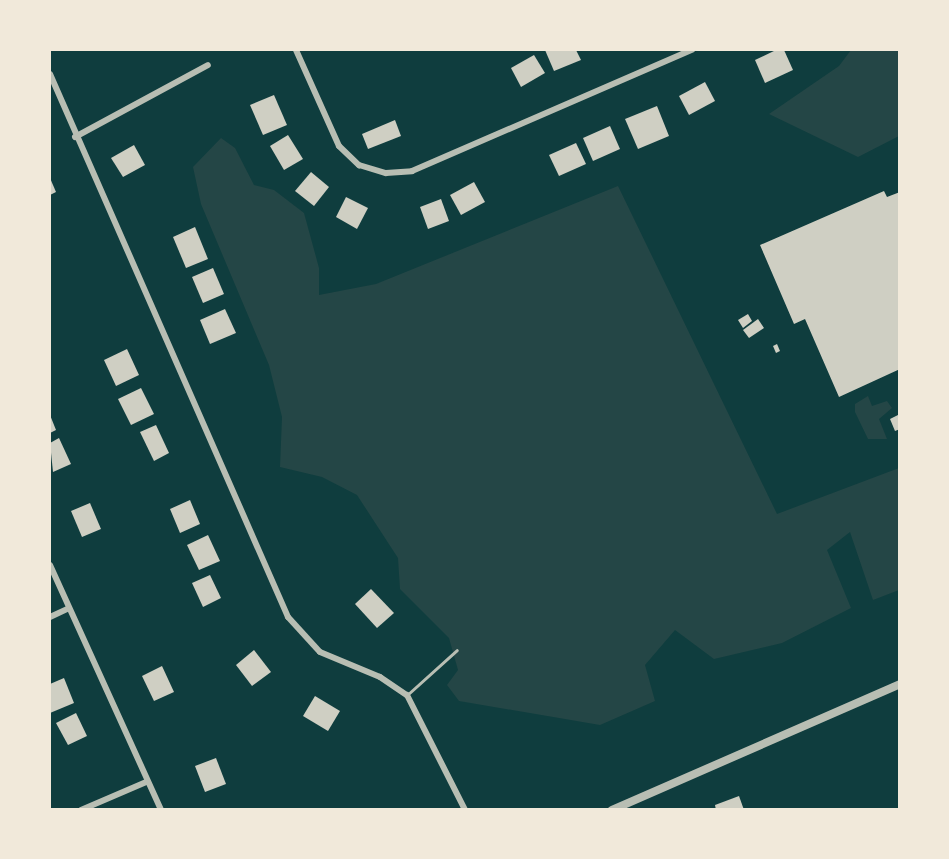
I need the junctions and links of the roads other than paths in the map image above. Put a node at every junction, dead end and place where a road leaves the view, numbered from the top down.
1 (296, 50) edge
2 (692, 50) edge
3 (207, 65) dead end
4 (50, 74) edge
5 (75, 137) junction
6 (50, 565) edge
7 (69, 608) junction
8 (50, 617) edge
9 (457, 650) dead end
10 (900, 684) edge
11 (407, 695) junction
12 (146, 782) junction
13 (81, 810) edge
14 (161, 810) edge
15 (465, 810) edge
16 (612, 810) edge

1 - 2 street
3 - 5 street
4 - 5 street
5 - 11 street
6 - 7 street
7 - 8 street
7 - 12 street
9 - 11 lane
10 - 16 street
11 - 15 street
12 - 13 street
12 - 14 street

